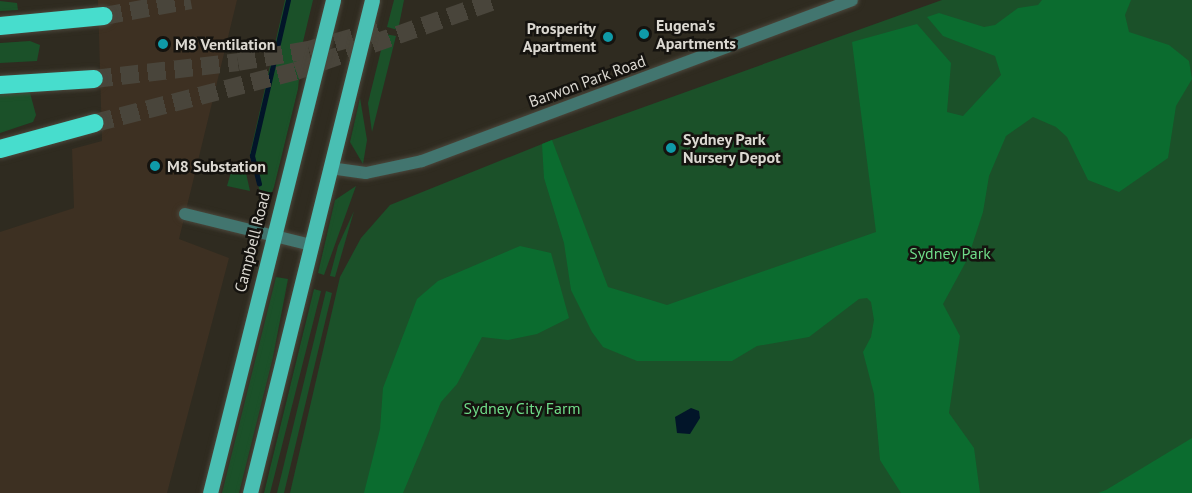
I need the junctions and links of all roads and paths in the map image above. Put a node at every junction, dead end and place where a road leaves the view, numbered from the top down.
1 (333, 0) edge
2 (372, 0) edge
3 (852, 0) edge
4 (104, 16) tunnel mouth
5 (0, 26) edge
6 (94, 79) tunnel mouth
7 (0, 85) edge
8 (94, 123) tunnel mouth
9 (0, 149) edge
10 (330, 168) junction
11 (185, 214) dead end
12 (272, 236) junction
13 (311, 245) junction
14 (210, 493) edge
15 (250, 493) edge

1 - 12 main road, Campbell Road
2 - 10 main road
3 - 10 street, Barwon Park Road
4 - 5 highway
6 - 7 highway
8 - 9 highway
10 - 13 main road
11 - 12 street
12 - 13 street
12 - 14 main road, Campbell Road
13 - 15 main road

